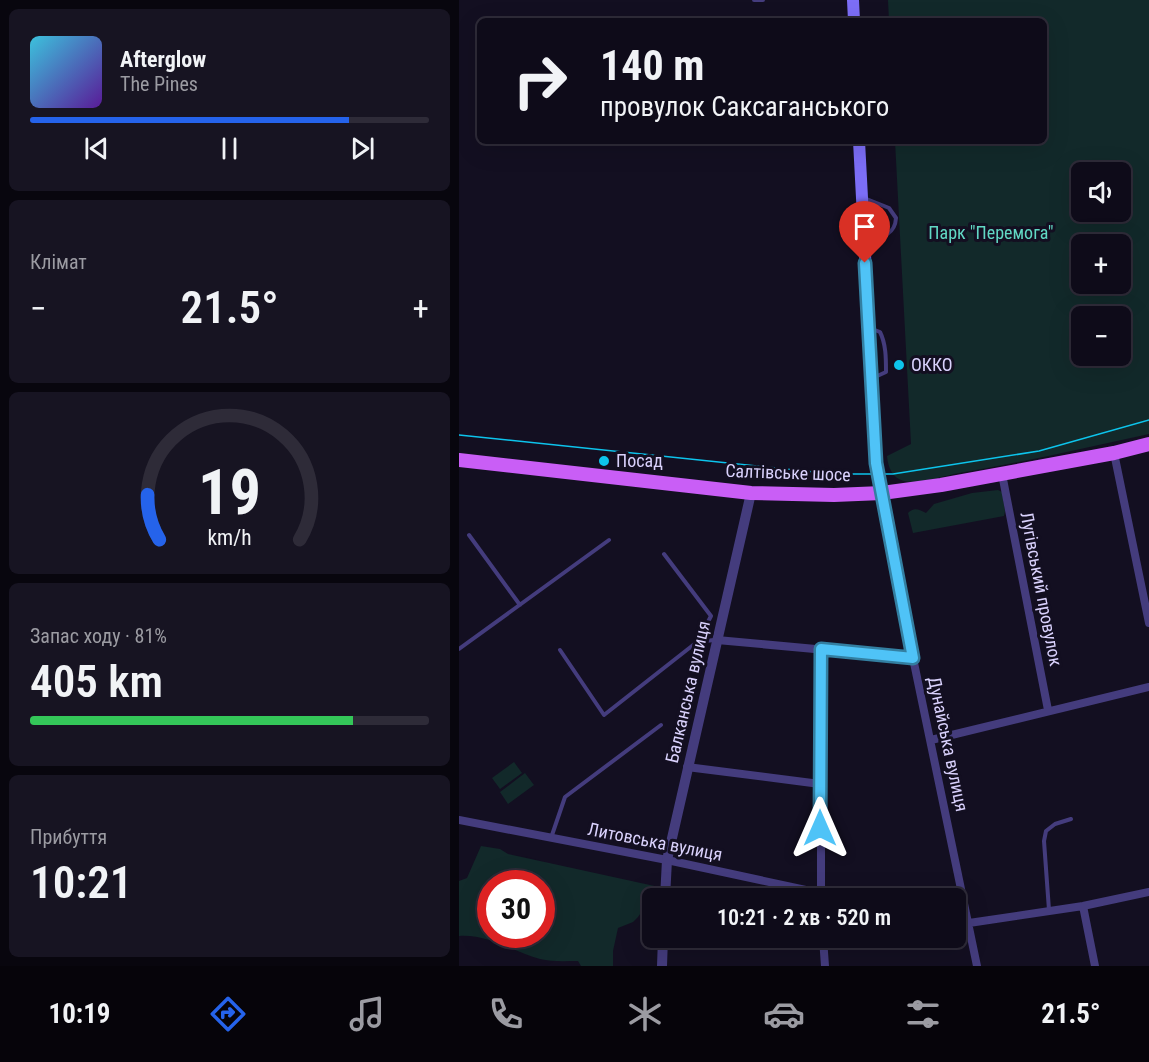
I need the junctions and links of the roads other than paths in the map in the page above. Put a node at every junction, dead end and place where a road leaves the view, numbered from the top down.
1 (754, 0) edge
2 (763, 0) edge
3 (853, 0) edge
4 (854, 18) edge
5 (859, 144) edge
6 (862, 197) junction
7 (864, 241) junction
8 (1149, 444) edge
9 (1115, 453) junction
10 (459, 460) edge
11 (1002, 474) junction
12 (751, 493) junction
13 (882, 493) junction
14 (469, 535) dead end
15 (609, 540) dead end
16 (664, 554) dead end
17 (520, 605) junction
18 (1147, 609) edge
19 (1149, 623) edge
20 (717, 640) junction
21 (697, 642) junction
22 (459, 649) edge
23 (821, 649) junction
24 (559, 650) dead end
25 (913, 658) junction
26 (1149, 687) edge
27 (1048, 710) junction
28 (661, 725) dead end
29 (931, 740) junction
30 (687, 767) junction
31 (821, 784) junction
32 (1071, 819) dead end
33 (459, 820) edge
34 (551, 838) junction
35 (667, 860) junction
36 (666, 888) edge
37 (786, 888) edge
38 (820, 888) edge
39 (1149, 892) edge
40 (1083, 906) junction
41 (1049, 910) junction
42 (966, 922) edge
43 (969, 923) junction
44 (663, 948) edge
45 (824, 948) edge
46 (662, 966) edge
47 (825, 966) edge
48 (977, 966) edge
49 (1095, 966) edge

1 - 2 lane
3 - 4 main road
5 - 6 main road
6 - 7 main road
6 - 7 lane
7 - 13 main road
8 - 9 main road, Салтівське шосе
9 - 11 main road, Салтівське шосе
9 - 18 street
10 - 12 main road, Салтівське шосе
11 - 13 main road, Салтівське шосе
11 - 27 street, Лугівський провулок
12 - 13 main road, Салтівське шосе
12 - 20 street, Балканська вулиця
13 - 25 street, Дунайська вулиця
14 - 17 lane
15 - 17 lane
16 - 21 lane
17 - 22 lane
18 - 19 street
20 - 21 lane
20 - 23 street
20 - 30 street, Балканська вулиця
21 - 24 lane
23 - 25 street
23 - 31 street
25 - 29 street, Дунайська вулиця
26 - 27 street
27 - 29 street
28 - 34 lane
29 - 43 street, Дунайська вулиця
30 - 31 street
30 - 35 street, Балканська вулиця
31 - 38 street
32 - 41 lane
33 - 34 street, Литовська вулиця
34 - 35 street, Литовська вулиця
35 - 36 street, Балканська вулиця
35 - 37 street, Литовська вулиця
39 - 40 street
40 - 41 street
40 - 49 street
41 - 43 street
42 - 43 street
43 - 48 street, Дунайська вулиця
44 - 46 street
45 - 47 street

